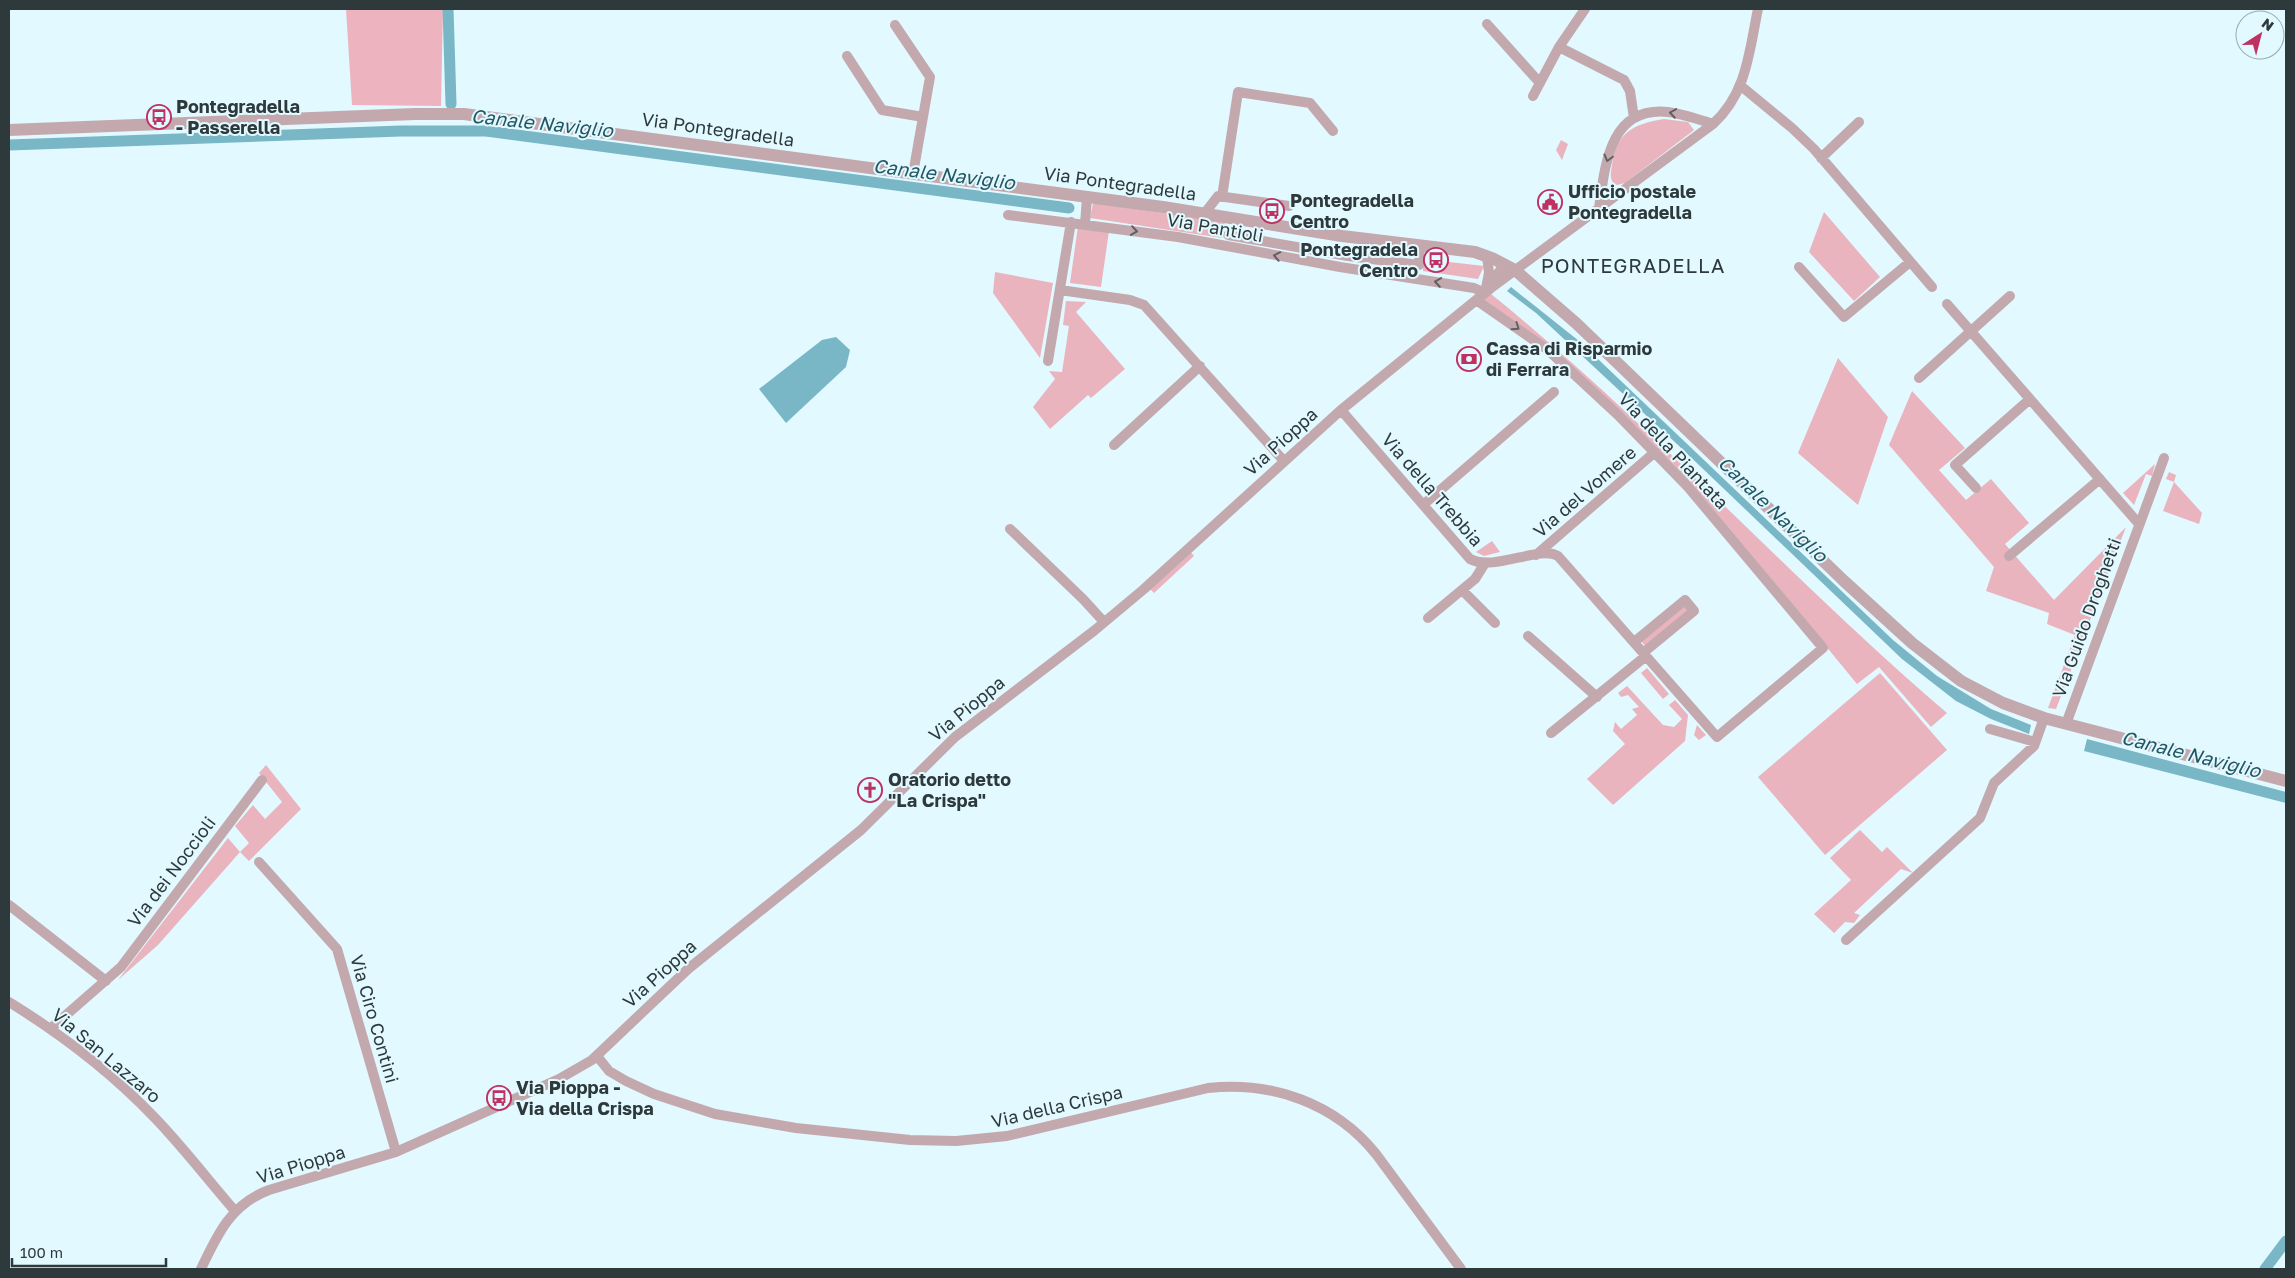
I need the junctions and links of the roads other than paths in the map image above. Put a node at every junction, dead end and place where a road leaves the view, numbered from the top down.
1 (1585, 9) edge
2 (1758, 9) edge
3 (1487, 24) dead end
4 (895, 25) dead end
5 (1559, 47) junction
6 (847, 56) dead end
7 (1540, 83) junction
8 (1740, 86) junction
9 (1534, 96) dead end
10 (923, 117) junction
11 (1634, 118) junction
12 (1859, 122) dead end
13 (1713, 124) junction
14 (9, 130) edge
15 (1333, 131) dead end
16 (1821, 158) junction
17 (913, 174) junction
18 (1087, 197) junction
19 (1222, 197) junction
20 (1289, 206) dead end
21 (1599, 208) junction
22 (1204, 214) junction
23 (1008, 215) dead end
24 (1231, 218) junction
25 (1072, 222) junction
26 (1085, 224) junction
27 (1228, 235) junction
28 (1420, 245) junction
29 (1227, 247) junction
30 (1487, 256) junction
31 (1910, 262) junction
32 (1510, 267) junction
33 (1799, 267) dead end
34 (1932, 287) dead end
35 (1060, 290) junction
36 (1485, 293) junction
37 (2010, 296) dead end
38 (1476, 300) junction
39 (1947, 304) dead end
40 (1971, 331) junction
41 (1048, 361) dead end
42 (1200, 366) junction
43 (1919, 378) dead end
44 (1554, 392) dead end
45 (2030, 399) junction
46 (1341, 410) junction
47 (1114, 445) dead end
48 (1655, 452) junction
49 (2164, 458) dead end
50 (1284, 461) junction
51 (2100, 479) junction
52 (1976, 488) dead end
53 (1423, 505) junction
54 (2140, 524) junction
55 (1010, 529) dead end
56 (1535, 556) junction
57 (2009, 556) dead end
58 (1485, 563) junction
59 (1462, 590) junction
60 (1428, 618) dead end
61 (1104, 622) junction
62 (1495, 623) dead end
63 (1528, 636) dead end
64 (1634, 642) junction
65 (1645, 655) junction
66 (1596, 697) junction
67 (2044, 718) junction
68 (2066, 724) junction
69 (1990, 729) dead end
70 (1551, 734) dead end
71 (1717, 737) joint
72 (2035, 742) junction
73 (262, 780) dead end
74 (2286, 781) edge
75 (259, 862) dead end
76 (9, 904) edge
77 (1846, 940) dead end
78 (106, 981) junction
79 (9, 1002) edge
80 (50, 1029) junction
81 (597, 1056) junction
82 (396, 1152) junction
83 (235, 1211) junction
84 (201, 1269) edge
85 (1461, 1269) edge

1 - 5 street
2 - 8 street, Via Pioppa
3 - 7 street
4 - 10 street
5 - 7 street
5 - 11 street
6 - 10 street
7 - 9 street
8 - 13 street, Via Pioppa
8 - 16 street
10 - 17 street
13 -> 11 street
11 -> 21 street
12 - 16 street
13 - 21 street, Via Pioppa
14 - 17 street, Via Pontegradella
15 - 19 street, Via Pontegradella
16 - 31 street
17 - 18 street, Via Pontegradella
18 - 22 street, Via Pontegradella
18 - 26 street
19 - 20 street, Via Pontegradella
19 - 22 street, Via Pontegradella
21 - 32 street, Via Pioppa
22 - 24 street, Via Pontegradella
23 - 25 street, Via Pantioli
24 - 27 street
24 - 28 street, Via Pontegradella
25 - 26 street, Via Pantioli
25 - 35 street
26 -> 29 street, Via Pantioli
27 - 28 street
27 - 29 street
28 - 30 street, Via Pontegradella
36 -> 29 street, Via Pantioli
30 - 32 street, Via Pontegradella
30 - 36 street
31 - 33 street
31 - 34 street
32 - 36 street, Via Pioppa
32 - 67 street, Via Pontegradella
35 - 41 street
35 - 42 street
36 - 38 street, Via Pioppa
37 - 40 street
38 - 46 street, Via Pioppa
38 -> 48 street, Via della Piantata
39 - 40 street, Via Guido Droghetti
40 - 43 street
40 - 45 street, Via Guido Droghetti
42 - 47 street
42 - 50 street
44 - 53 street
45 - 51 street, Via Guido Droghetti
45 - 52 street
46 - 50 street, Via Pioppa
46 - 53 street, Via della Trebbia
48 - 56 street, Via del Vomere
48 - 71 street, Via della Piantata
49 - 54 street, Via Guido Droghetti
50 - 61 street, Via Pioppa
51 - 54 street, Via Guido Droghetti
51 - 57 street
53 - 58 street, Via della Trebbia
54 - 68 street, Via Guido Droghetti
55 - 61 street
56 - 58 street, Via della Trebbia
56 - 64 street, Via della Trebbia
58 - 59 street
59 - 60 street
59 - 62 street
61 - 81 street, Via Pioppa
63 - 66 street
64 - 65 street, Via della Trebbia
64 - 65 street
65 - 66 street
65 - 71 street, Via della Trebbia
66 - 70 street
67 - 68 street, Via Pontegradella
67 - 72 street
68 - 74 street, Via Pontegradella
69 - 72 street
72 - 77 street
73 - 78 street, Via dei Noccioli
75 - 82 street, Via Ciro Contini
76 - 78 street
78 - 80 street, Via dei Noccioli
79 - 80 street, Via San Lazzaro
80 - 83 street, Via San Lazzaro
81 - 82 street, Via Pioppa
81 - 85 street, Via della Crispa
82 - 83 street, Via Pioppa
83 - 84 street, Via Pioppa

